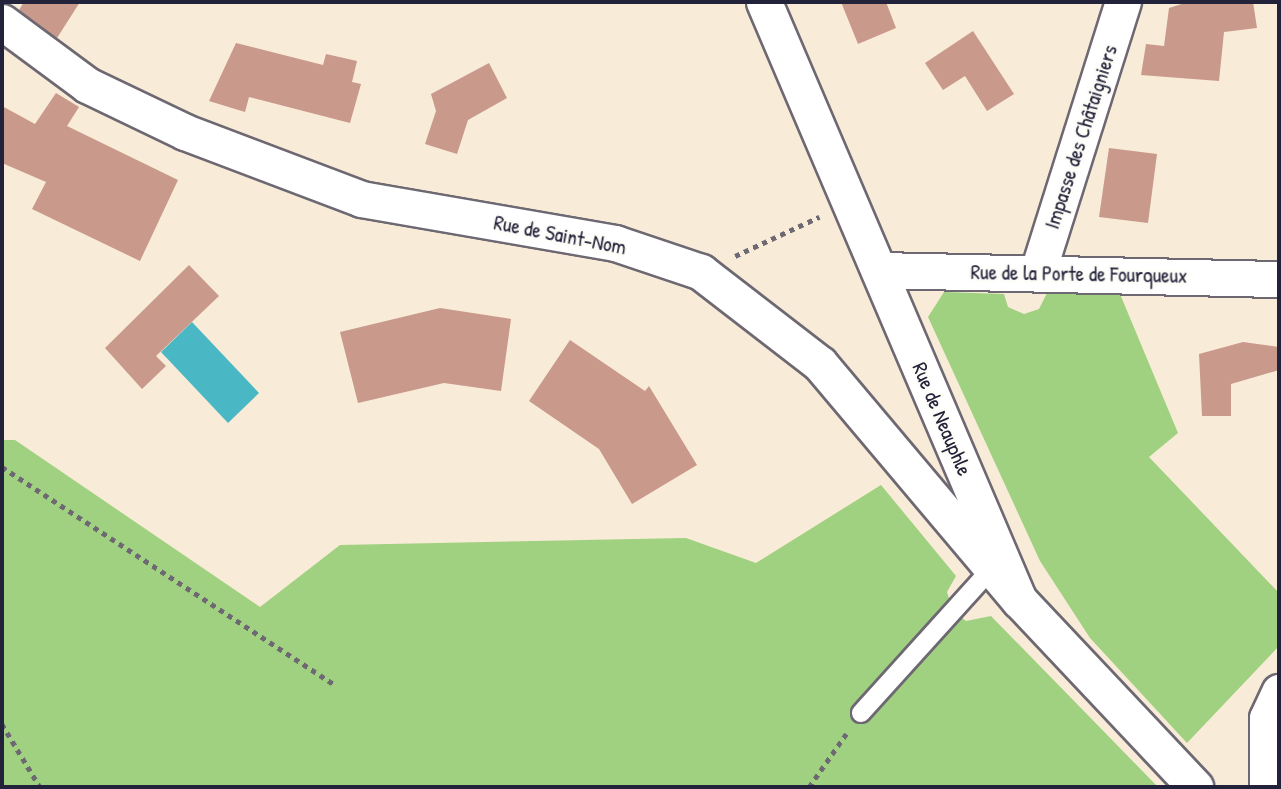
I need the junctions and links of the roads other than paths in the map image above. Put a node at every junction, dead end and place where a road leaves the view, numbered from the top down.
1 (764, 2) edge
2 (1124, 2) edge
3 (2, 22) edge
4 (879, 270) junction
5 (1038, 271) junction
6 (1279, 279) edge
7 (991, 569) junction
8 (1019, 600) junction
9 (1279, 692) edge
10 (861, 713) road end
11 (1195, 787) edge
12 (1267, 787) edge

1 - 4 street, Rue de Neauphle
2 - 5 street, Impasse des Châtaigniers
3 - 7 street, Rue de Saint-Nom
4 - 5 street, Rue de la Porte de Fourqueux
4 - 8 street, Rue de Neauphle
5 - 6 street, Rue de la Porte de Fourqueux
7 - 8 street, Rue de Saint-Nom
7 - 10 lane
8 - 11 street, Rue de Neauphle
9 - 12 street

